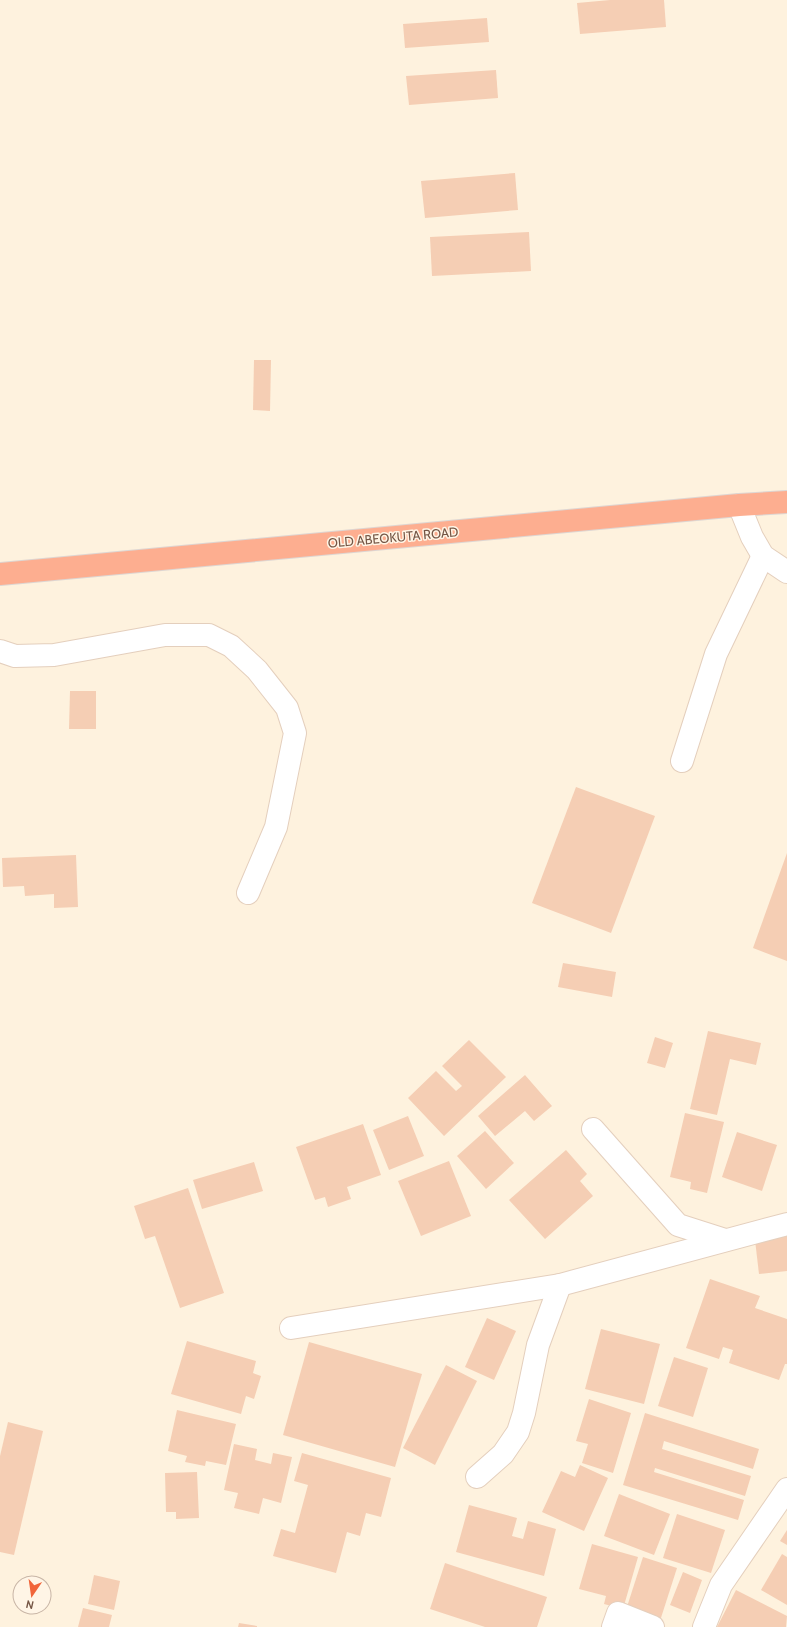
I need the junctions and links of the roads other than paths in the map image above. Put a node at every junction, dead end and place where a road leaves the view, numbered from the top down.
1 (787, 502) edge
2 (739, 505) junction
3 (763, 556) junction
4 (787, 572) edge
5 (0, 574) edge
6 (0, 651) edge
7 (682, 761) dead end
8 (248, 893) dead end
9 (593, 1129) dead end
10 (787, 1224) edge
11 (725, 1240) junction
12 (560, 1285) junction
13 (291, 1328) dead end
14 (477, 1477) dead end
15 (787, 1489) edge
16 (612, 1627) edge
17 (653, 1627) edge
18 (704, 1627) edge

1 - 2 highway, OLD ABEOKUTA ROAD
2 - 3 street
2 - 5 highway, OLD ABEOKUTA ROAD
3 - 4 street
3 - 7 street
6 - 8 street
9 - 11 street
10 - 11 street
11 - 12 street
12 - 13 street
12 - 14 street
15 - 18 street
16 - 17 street

